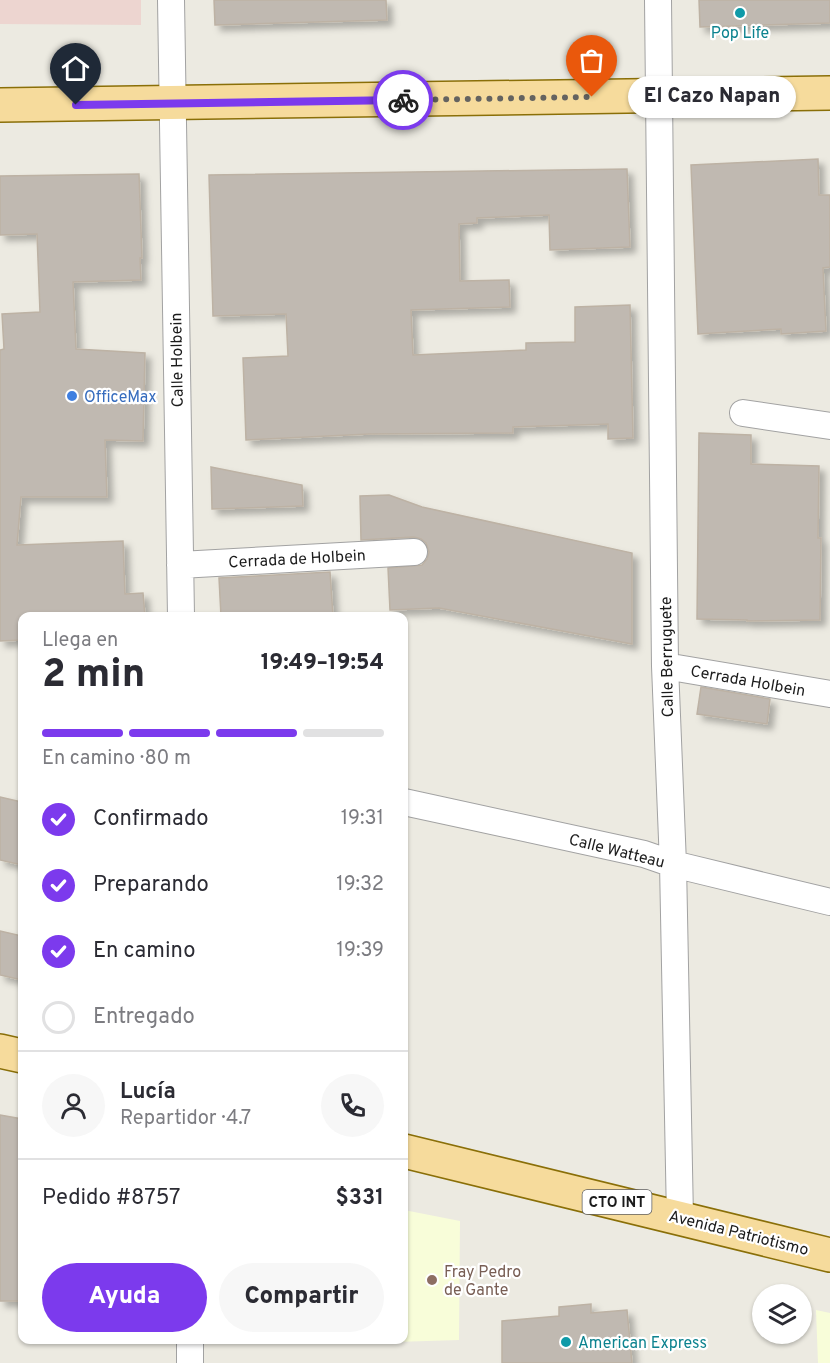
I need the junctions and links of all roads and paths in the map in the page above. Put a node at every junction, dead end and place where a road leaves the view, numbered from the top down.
1 (171, 0) edge
2 (658, 0) edge
3 (830, 93) edge
4 (658, 96) junction
5 (172, 104) junction
6 (0, 105) edge
7 (742, 413) dead end
8 (830, 426) edge
9 (414, 552) dead end
10 (180, 565) junction
11 (181, 612) edge
12 (665, 666) junction
13 (830, 694) edge
14 (408, 803) edge
15 (673, 864) junction
16 (830, 902) edge
17 (0, 1050) edge
18 (18, 1055) edge
19 (408, 1151) edge
20 (680, 1218) junction
21 (830, 1255) edge
22 (190, 1344) edge
23 (190, 1363) edge

1 - 5 street, Calle Holbein
2 - 4 street, Calle Berruguete
3 - 4 main road
4 - 5 main road
4 - 12 street, Calle Berruguete
5 - 6 main road
5 - 10 street, Calle Holbein
7 - 8 street
9 - 10 street, Cerrada de Holbein
10 - 11 street, Calle Holbein
12 - 13 street, Cerrada Holbein
12 - 15 street, Calle Berruguete
14 - 15 street, Calle Watteau
15 - 16 street, Calle Watteau
15 - 20 street, Calle Berruguete
17 - 18 main road
19 - 20 main road, Avenida Patriotismo / CTO INT
20 - 21 main road, Avenida Patriotismo / CTO INT
22 - 23 street

